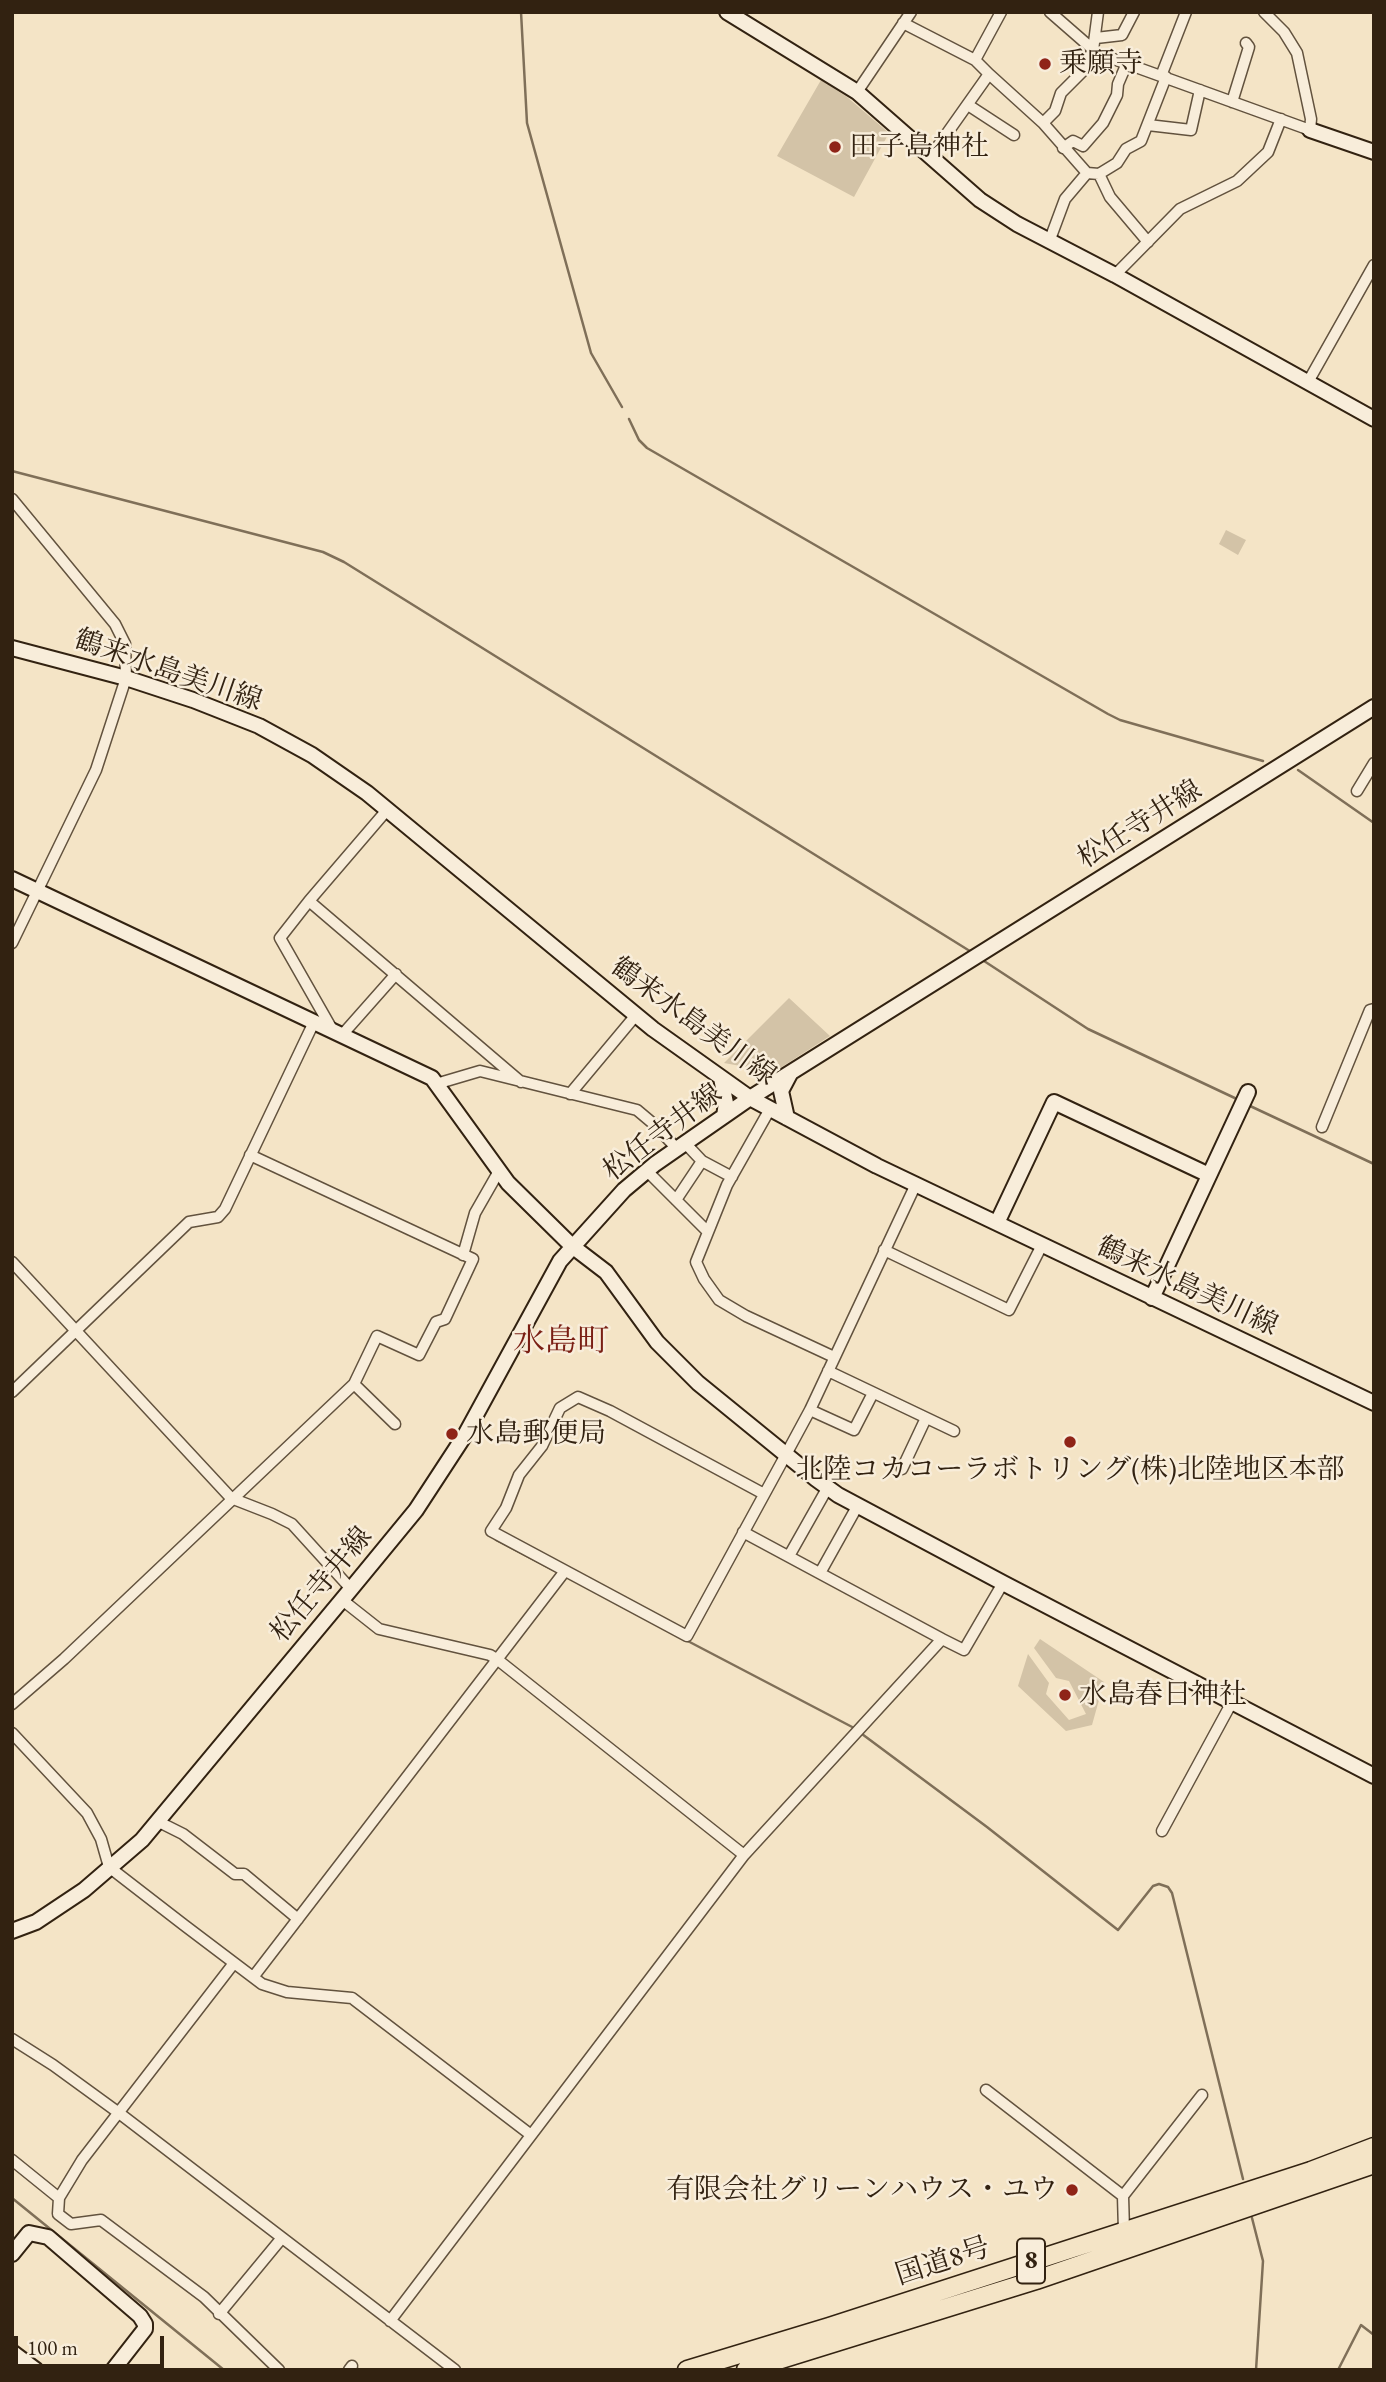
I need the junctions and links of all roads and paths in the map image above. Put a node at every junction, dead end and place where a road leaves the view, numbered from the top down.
1 (727, 12) edge
2 (911, 12) edge
3 (1002, 12) edge
4 (1049, 12) edge
5 (1098, 12) edge
6 (1134, 12) edge
7 (1186, 12) edge
8 (1264, 12) edge
9 (903, 23) junction
10 (1096, 38) junction
11 (1246, 43) dead end
12 (1093, 50) junction
13 (975, 60) junction
14 (1127, 63) junction
15 (989, 74) junction
16 (1164, 77) junction
17 (1200, 90) junction
18 (857, 92) junction
19 (1232, 102) junction
20 (968, 105) junction
21 (1281, 119) junction
22 (1043, 123) junction
23 (1148, 125) junction
24 (1310, 130) junction
25 (1014, 135) dead end
26 (1063, 148) junction
27 (1374, 152) edge
28 (931, 156) junction
29 (1087, 173) junction
30 (1099, 174) junction
31 (1049, 242) junction
32 (1148, 242) junction
33 (1374, 265) edge
34 (1115, 275) junction
35 (1308, 382) junction
36 (1374, 419) edge
37 (12, 499) edge
38 (12, 648) edge
39 (126, 678) junction
40 (1372, 711) edge
41 (1374, 762) edge
42 (1369, 780) edge
43 (1357, 791) dead end
44 (387, 810) junction
45 (12, 879) edge
46 (38, 891) junction
47 (309, 901) junction
48 (12, 943) edge
49 (396, 974) junction
50 (1374, 1009) edge
51 (636, 1015) junction
52 (314, 1022) junction
53 (337, 1033) junction
54 (790, 1073) junction
55 (721, 1078) junction
56 (521, 1082) junction
57 (436, 1084) junction
58 (570, 1094) junction
59 (750, 1098) junction
60 (1245, 1099) dead end
61 (770, 1109) junction
62 (724, 1116) junction
63 (787, 1118) junction
64 (1322, 1127) dead end
65 (681, 1146) junction
66 (250, 1155) junction
67 (702, 1161) junction
68 (499, 1171) junction
69 (646, 1171) junction
70 (1209, 1175) junction
71 (732, 1177) junction
72 (916, 1184) junction
73 (676, 1200) junction
74 (997, 1223) junction
75 (708, 1231) junction
76 (1042, 1245) junction
77 (572, 1246) junction
78 (884, 1250) junction
79 (463, 1255) junction
80 (12, 1262) edge
81 (1152, 1298) junction
82 (75, 1330) junction
83 (834, 1357) junction
84 (828, 1371) junction
85 (354, 1384) junction
86 (12, 1392) edge
87 (873, 1393) junction
88 (1374, 1403) edge
89 (810, 1410) junction
90 (926, 1418) junction
91 (395, 1424) dead end
92 (954, 1431) dead end
93 (786, 1455) junction
94 (902, 1469) dead end
95 (828, 1488) junction
96 (764, 1494) junction
97 (231, 1498) junction
98 (858, 1505) junction
99 (743, 1532) junction
100 (789, 1556) junction
101 (565, 1571) junction
102 (820, 1573) junction
103 (1003, 1583) junction
104 (346, 1594) junction
105 (942, 1639) junction
106 (498, 1660) junction
107 (1231, 1702) junction
108 (12, 1704) edge
109 (12, 1733) edge
110 (1374, 1776) edge
111 (158, 1821) junction
112 (1162, 1831) dead end
113 (744, 1854) junction
114 (109, 1867) junction
115 (298, 1919) junction
116 (12, 1931) edge
117 (234, 1963) junction
118 (254, 1976) junction
119 (12, 2039) edge
120 (986, 2090) dead end
121 (1202, 2095) dead end
122 (119, 2113) junction
123 (531, 2135) junction
124 (1374, 2147) edge
125 (12, 2160) edge
126 (1374, 2164) edge
127 (1123, 2196) junction
128 (59, 2197) junction
129 (1125, 2231) junction
130 (281, 2239) junction
131 (12, 2254) edge
132 (219, 2314) junction
133 (390, 2321) junction
134 (12, 2352) edge
135 (36, 2370) edge
136 (113, 2370) edge
137 (279, 2370) edge
138 (455, 2370) edge
139 (687, 2370) edge
140 (746, 2370) edge

1 - 18 main road
2 - 9 street
3 - 13 street
4 - 12 street
5 - 10 street
6 - 10 street
7 - 16 street
8 - 24 street
9 - 13 street
9 - 18 street
10 - 12 street
11 - 19 street
12 - 14 street
12 - 22 street
13 - 15 street
14 - 16 street
14 - 26 street
15 - 20 street
15 - 22 street
16 - 17 street
16 - 23 street
17 - 19 street
17 - 23 street
18 - 28 main road
19 - 21 street
20 - 25 street
20 - 28 street
21 - 24 street
21 - 32 street
22 - 26 street
23 - 30 street
24 - 27 main road
26 - 29 street
28 - 31 main road
29 - 30 street
29 - 31 street
30 - 32 street
31 - 34 main road
32 - 34 street
33 - 35 street
34 - 35 main road
35 - 36 main road
37 - 39 street
38 - 39 main road, 鶴来水島美川線
39 - 44 main road, 鶴来水島美川線
39 - 46 street
40 - 54 main road, 松任寺井線
41 - 42 street
42 - 43 street
44 - 47 street
44 - 51 main road, 鶴来水島美川線
45 - 46 main road
46 - 48 street
46 - 52 main road
47 - 49 street
47 - 53 street
49 - 53 street
49 - 56 street
50 - 64 street
51 - 55 main road, 鶴来水島美川線
51 - 58 street
52 - 53 main road
52 - 66 street
53 - 57 main road
54 - 59 main road, 松任寺井線
54 - 63 main road
55 - 59 main road, 鶴来水島美川線
55 - 62 main road
56 - 57 street
56 - 58 street
57 - 68 main road
58 - 65 street
59 - 61 main road, 鶴来水島美川線
59 - 62 main road, 松任寺井線
60 - 70 main road
61 - 63 main road, 鶴来水島美川線
61 - 71 street
62 - 65 main road, 松任寺井線
63 - 72 main road, 鶴来水島美川線
65 - 67 street
65 - 69 main road, 松任寺井線
66 - 79 street
66 - 82 street
67 - 71 street
67 - 73 street
68 - 77 main road
68 - 79 street
69 - 73 street
69 - 77 main road, 松任寺井線
70 - 74 main road
70 - 81 main road
71 - 75 street
72 - 74 main road, 鶴来水島美川線
72 - 78 street
73 - 75 street
74 - 76 main road, 鶴来水島美川線
75 - 83 street
76 - 78 street
76 - 81 main road, 鶴来水島美川線
77 - 93 main road
77 - 104 main road, 松任寺井線
78 - 83 street
79 - 85 street
80 - 82 street
81 - 88 main road, 鶴来水島美川線
82 - 86 street
82 - 97 street
83 - 84 street
84 - 87 street
84 - 89 street
85 - 91 street
85 - 97 street
87 - 89 street
87 - 90 street
89 - 93 street
90 - 92 street
90 - 94 street
93 - 95 main road
93 - 96 street
95 - 98 main road
95 - 100 street
96 - 99 street
96 - 101 street
97 - 104 street
97 - 108 street
98 - 102 street
98 - 103 main road
99 - 100 street
99 - 101 street
100 - 102 street
101 - 106 street
102 - 105 street
103 - 105 street
103 - 107 main road
104 - 106 street
104 - 111 main road, 松任寺井線
105 - 113 street
106 - 113 street
106 - 115 street
107 - 110 main road
107 - 112 street
109 - 114 street
111 - 114 main road, 松任寺井線
111 - 115 street
113 - 123 street
114 - 116 main road, 松任寺井線
114 - 117 street
115 - 118 street
117 - 118 street
117 - 122 street
118 - 123 street
119 - 122 street
120 - 127 street
121 - 127 street
122 - 128 street
122 - 130 street
123 - 133 street
124 - 129 highway, 国道8号 / 8
125 - 128 street
126 - 140 highway, 国道8号 / 8
127 - 129 street
128 - 132 street
129 - 139 highway, 国道8号 / 8
130 - 132 street
130 - 133 street
131 - 136 main road
132 - 137 street
133 - 138 street
134 - 135 main road

